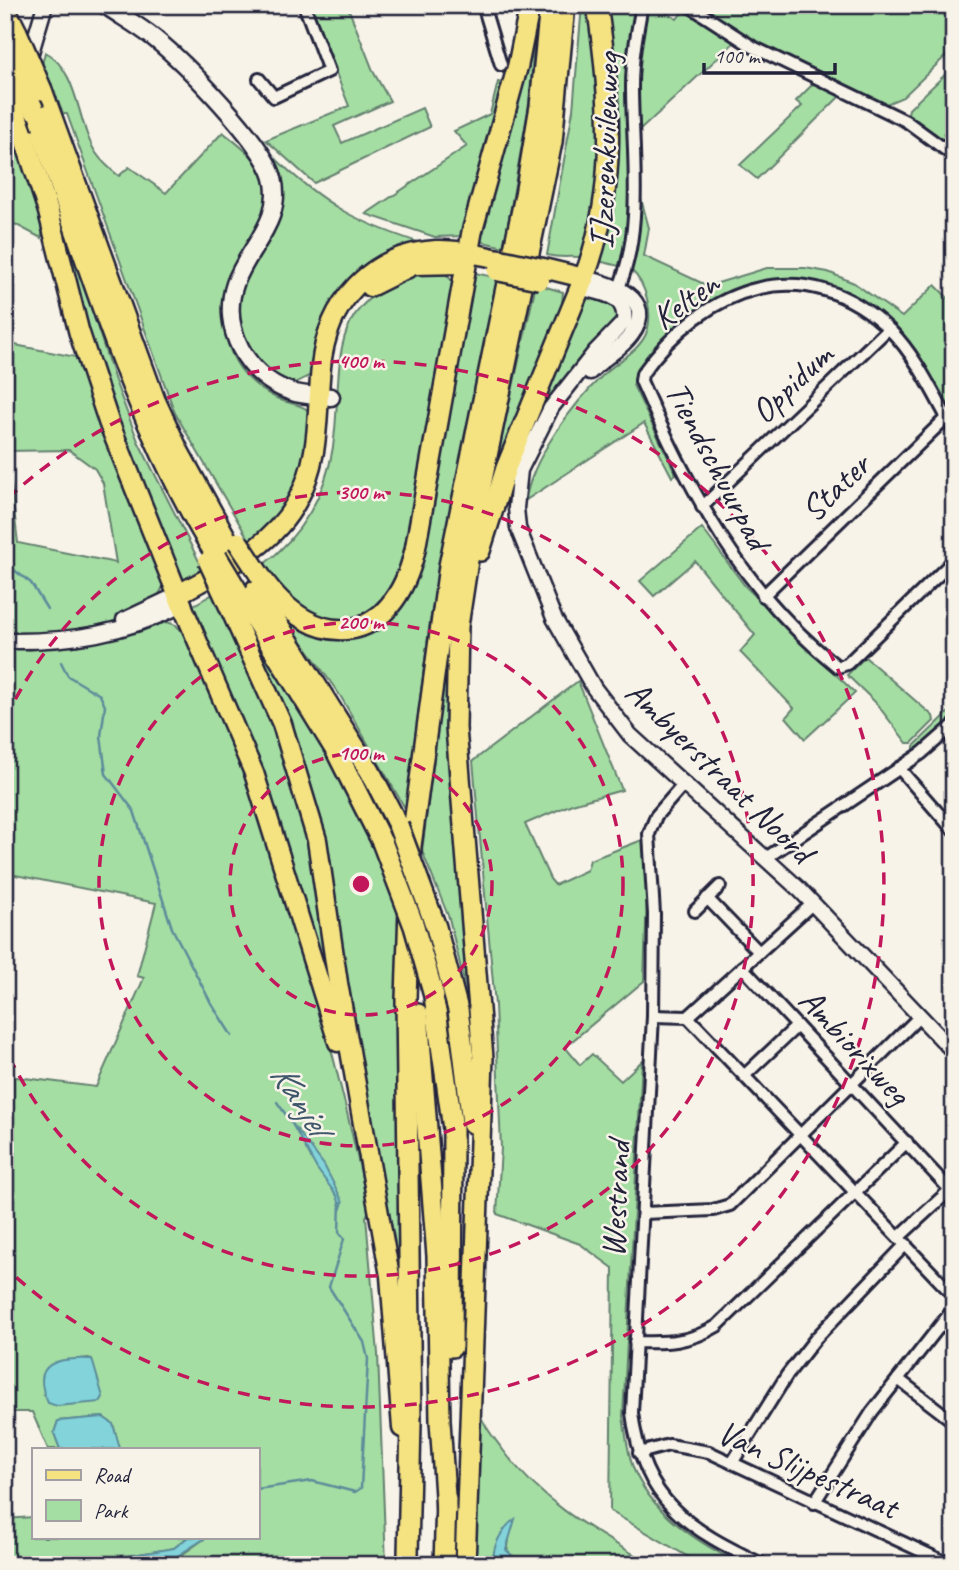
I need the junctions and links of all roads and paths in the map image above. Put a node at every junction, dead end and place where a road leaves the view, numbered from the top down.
1 (46, 5) edge
2 (105, 5) edge
3 (304, 5) edge
4 (482, 5) edge
5 (530, 5) edge
6 (550, 5) edge
7 (565, 5) edge
8 (597, 5) edge
9 (642, 5) edge
10 (688, 5) edge
11 (5, 8) edge
12 (10, 43) edge
13 (501, 65) dead end
14 (260, 79) dead end
15 (5, 84) edge
16 (5, 122) edge
17 (954, 156) edge
18 (468, 259) junction
19 (582, 283) junction
20 (617, 292) junction
21 (888, 328) junction
22 (642, 374) joint
23 (325, 397) junction
24 (946, 418) junction
25 (954, 430) edge
26 (702, 507) junction
27 (224, 552) junction
28 (954, 560) edge
29 (244, 587) junction
30 (763, 596) junction
31 (179, 600) junction
32 (460, 608) junction
33 (5, 641) edge
34 (954, 725) edge
35 (899, 768) junction
36 (683, 785) junction
37 (406, 825) junction
38 (954, 831) edge
39 (766, 858) junction
40 (720, 886) dead end
41 (707, 898) junction
42 (813, 903) junction
43 (695, 911) dead end
44 (759, 952) junction
45 (742, 967) junction
46 (653, 1016) junction
47 (688, 1017) junction
48 (919, 1017) junction
49 (797, 1026) junction
50 (950, 1041) edge
51 (745, 1075) junction
52 (851, 1086) junction
53 (362, 1119) junction
54 (802, 1133) junction
55 (907, 1142) junction
56 (478, 1169) junction
57 (855, 1191) junction
58 (952, 1192) edge
59 (644, 1213) junction
60 (902, 1241) junction
61 (951, 1289) edge
62 (954, 1308) edge
63 (635, 1342) junction
64 (898, 1379) junction
65 (954, 1422) edge
66 (639, 1453) junction
67 (732, 1463) junction
68 (814, 1503) junction
69 (446, 1511) junction
70 (408, 1560) edge
71 (444, 1565) edge
72 (465, 1565) edge
73 (764, 1565) edge
74 (951, 1565) edge

1 - 16 street
2 - 23 main road
3 - 14 street
4 - 13 street
5 - 18 highway
6 - 37 highway
7 - 32 highway
8 - 19 highway
9 - 20 street, IJzerenkuilenweg
10 - 17 street
11 - 12 highway
12 - 27 highway, bridge
12 - 27 highway, bridge
15 - 31 highway, bridge
18 - 19 main road, bridge
18 - 23 main road
18 - 29 highway
19 - 20 street
19 - 32 highway
20 - 36 street, Ambyerstraat Noord
21 - 22 street, Kelten
21 - 24 street, Kelten
21 - 26 street, Oppidum
22 - 26 street, Tiendschuurpad
23 - 31 main road
24 - 25 street, Kelten
24 - 30 street, Stater
26 - 30 street, Tiendschuurpad
27 - 29 highway, bridge
27 - 29 highway, bridge
28 - 30 street, Tiendschuurpad
29 - 37 highway
29 - 53 main road
29 - 69 highway, bridge
31 - 33 street
31 - 53 main road
32 - 56 highway
34 - 35 street
35 - 38 street
35 - 39 street
36 - 39 street, Ambyerstraat Noord
36 - 46 street, Westrand
37 - 56 highway, bridge
37 - 69 highway
37 - 70 highway
39 - 42 street, Ambyerstraat Noord
40 - 41 street
41 - 43 street
41 - 44 street
42 - 44 street
42 - 48 street, Ambyerstraat Noord
44 - 45 street
45 - 47 street
45 - 49 street, Ambiorixweg
46 - 47 street
46 - 59 street, Westrand
47 - 51 street
48 - 50 street, Ambyerstraat Noord
48 - 52 street
49 - 51 street
49 - 52 street, Ambiorixweg
51 - 54 street
52 - 54 street
52 - 55 street, Ambiorixweg
53 - 70 main road
54 - 57 street
54 - 59 street
55 - 57 street
55 - 58 street, Ambiorixweg
56 - 72 highway
57 - 60 street
57 - 63 street
58 - 60 street
59 - 63 street, Westrand
60 - 61 street
60 - 67 street
62 - 64 street
63 - 66 street, Westrand
64 - 65 street
64 - 68 street
66 - 67 street, Van Slijpestraat
66 - 73 street, Westrand
67 - 68 street, Van Slijpestraat
68 - 74 street, Van Slijpestraat
69 - 71 highway

